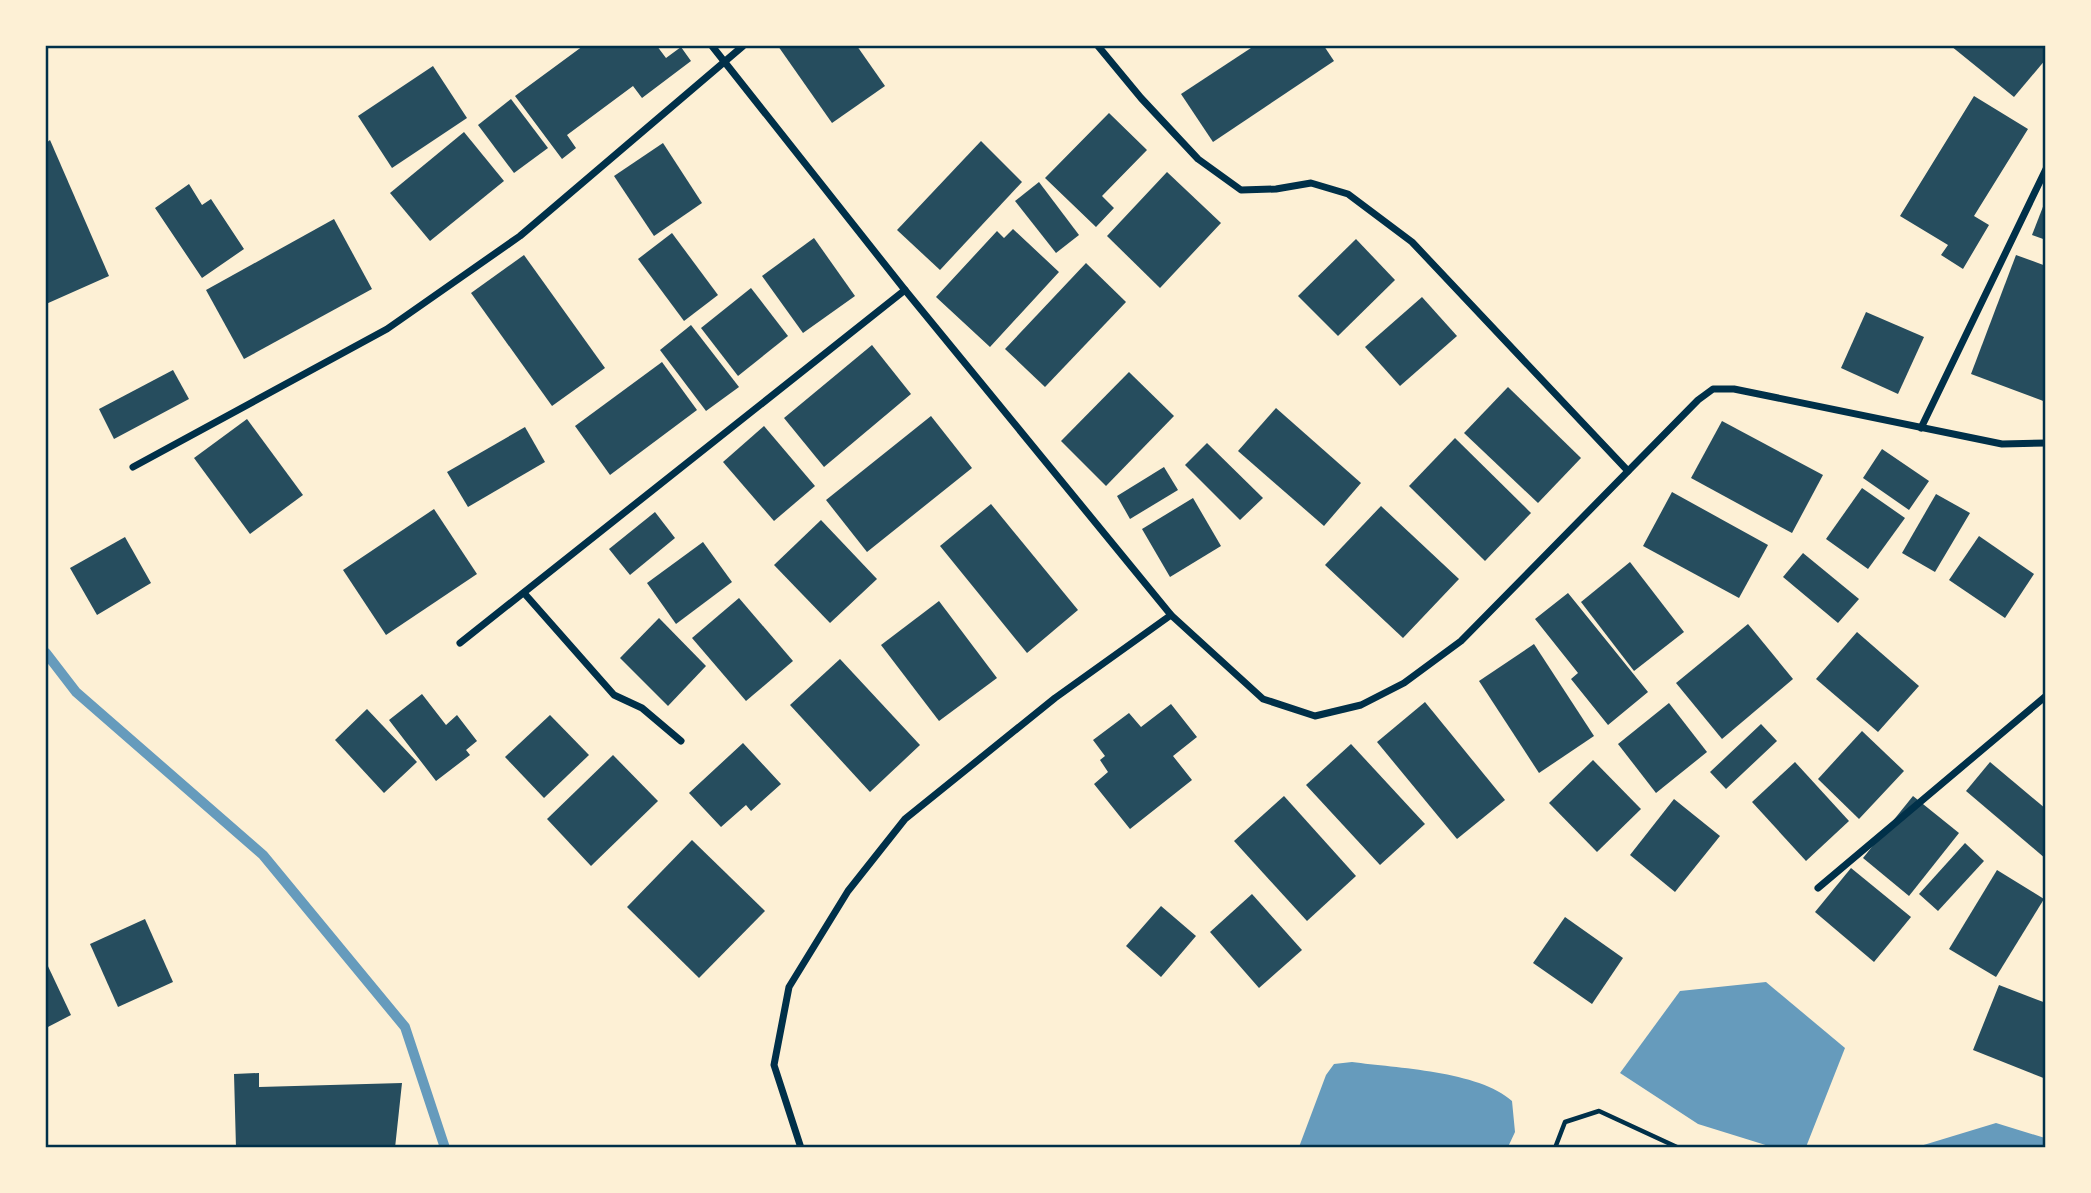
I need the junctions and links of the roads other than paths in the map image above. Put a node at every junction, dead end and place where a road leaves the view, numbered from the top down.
1 (712, 46) edge
2 (743, 46) edge
3 (1098, 46) edge
4 (724, 61) junction
5 (2046, 169) edge
6 (905, 290) junction
7 (1921, 428) junction
8 (2046, 443) edge
9 (133, 467) dead end
10 (1628, 471) junction
11 (524, 593) junction
12 (1171, 615) junction
13 (460, 643) dead end
14 (2046, 696) edge
15 (681, 741) dead end
16 (1818, 888) dead end
17 (801, 1147) edge

1 - 4 street
2 - 4 street
3 - 10 street
4 - 6 street
4 - 9 street
5 - 7 street
6 - 11 street
6 - 12 street
7 - 8 street
7 - 10 street
10 - 12 street
11 - 13 street
11 - 15 street
12 - 17 street
14 - 16 street

